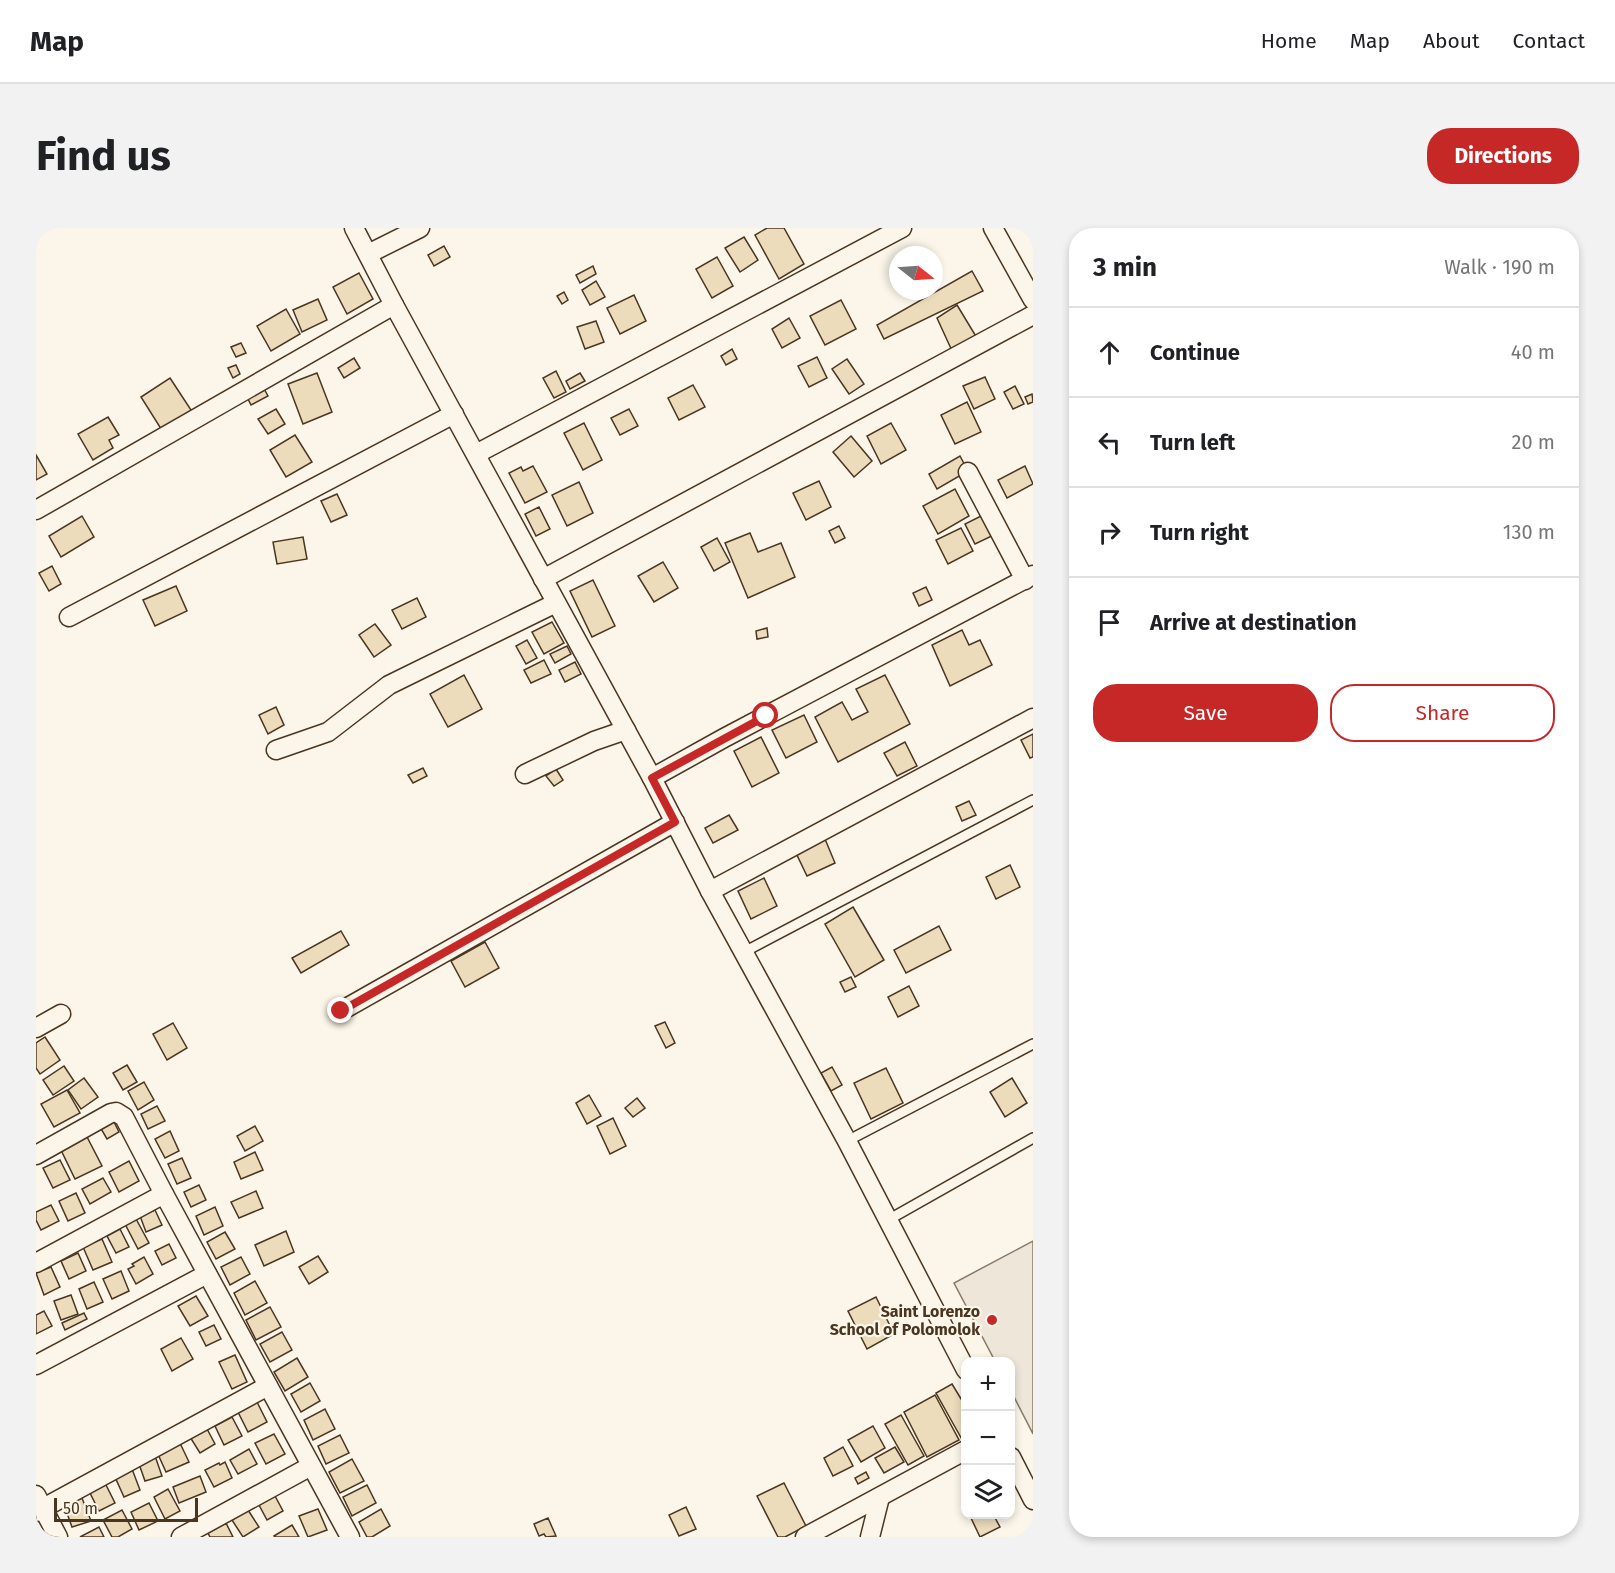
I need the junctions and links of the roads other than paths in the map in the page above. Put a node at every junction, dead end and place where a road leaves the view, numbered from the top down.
1 (354, 228) edge
2 (420, 228) edge
3 (902, 228) edge
4 (993, 228) edge
5 (368, 254) junction
6 (1033, 300) edge
7 (394, 305) junction
8 (1033, 315) edge
9 (454, 414) junction
10 (476, 454) junction
11 (968, 472) dead end
12 (36, 510) edge
13 (1029, 578) edge
14 (543, 579) junction
15 (556, 603) junction
16 (69, 616) dead end
17 (1033, 718) edge
18 (626, 730) junction
19 (276, 750) dead end
20 (525, 774) dead end
21 (652, 778) junction
22 (1033, 800) edge
23 (675, 822) junction
24 (710, 891) junction
25 (744, 952) junction
26 (341, 1011) dead end
27 (61, 1014) dead end
28 (36, 1028) edge
29 (1033, 1044) edge
30 (1033, 1138) edge
31 (847, 1141) junction
32 (36, 1155) edge
33 (164, 1194) junction
34 (888, 1220) junction
35 (36, 1263) edge
36 (207, 1274) junction
37 (961, 1360) edge
38 (36, 1365) edge
39 (268, 1386) junction
40 (961, 1453) edge
41 (1015, 1465) edge
42 (311, 1466) junction
43 (880, 1497) junction
44 (1033, 1500) edge
45 (38, 1505) edge
46 (58, 1537) edge
47 (181, 1537) edge
48 (350, 1537) edge
49 (805, 1537) edge
50 (870, 1537) edge

1 - 5 street
2 - 5 street
3 - 10 street
4 - 6 street
5 - 7 street
7 - 9 street
7 - 12 street
8 - 14 street
9 - 10 street
9 - 16 street
10 - 14 street
11 - 13 street
13 - 21 street
14 - 15 street
15 - 18 street
15 - 19 street
17 - 24 street
18 - 20 street
18 - 21 street
21 - 23 street
22 - 25 lane
23 - 24 street
23 - 26 street
24 - 25 street
25 - 31 street
27 - 28 street
29 - 31 lane
30 - 34 lane
31 - 34 street
32 - 33 street
33 - 35 street
33 - 36 street
34 - 37 street
36 - 38 street
36 - 39 street
39 - 42 street
39 - 45 street
40 - 43 street
41 - 44 street
42 - 47 street
42 - 48 street
43 - 49 street
43 - 50 street
45 - 46 street

